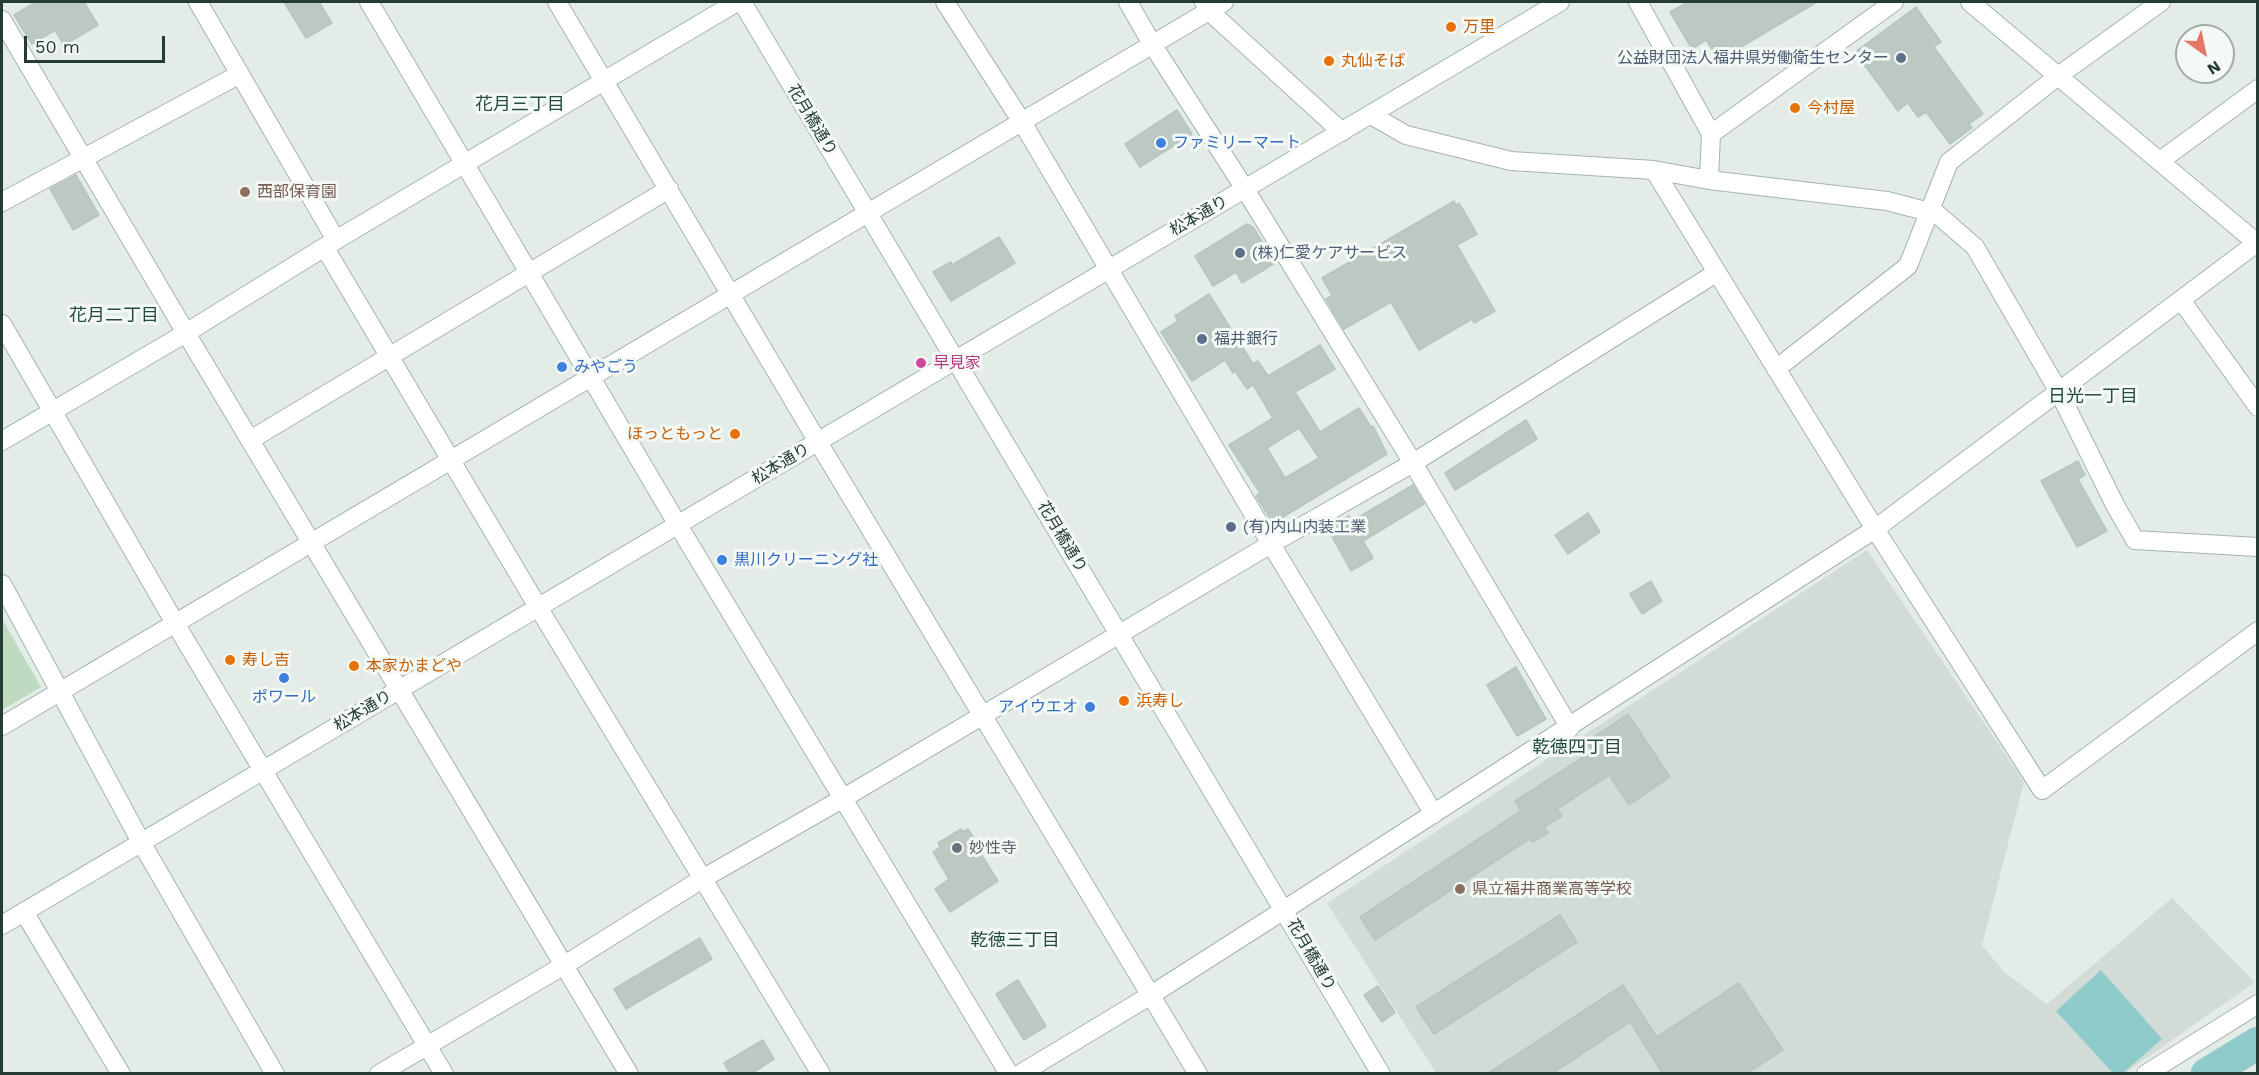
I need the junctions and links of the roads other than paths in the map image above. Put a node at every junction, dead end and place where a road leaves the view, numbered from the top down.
1 (198, 2) edge
2 (369, 2) edge
3 (557, 2) edge
4 (737, 2) edge
5 (742, 2) edge
6 (945, 2) edge
7 (1128, 2) edge
8 (1560, 2) edge
9 (1638, 2) edge
10 (1894, 2) edge
11 (1970, 2) edge
12 (2161, 2) edge
13 (1212, 4) edge
14 (2, 20) edge
15 (1152, 44) junction
16 (240, 74) junction
17 (2058, 76) junction
18 (606, 81) junction
19 (2258, 89) edge
20 (1371, 115) junction
21 (1022, 122) junction
22 (1342, 132) junction
23 (1711, 134) junction
24 (83, 158) junction
25 (2160, 161) junction
26 (465, 164) junction
27 (1654, 171) junction
28 (1709, 180) junction
29 (669, 189) junction
30 (1245, 189) junction
31 (2, 202) edge
32 (1928, 212) junction
33 (868, 214) junction
34 (2257, 243) edge
35 (330, 244) junction
36 (1108, 267) junction
37 (529, 273) junction
38 (1716, 273) junction
39 (731, 294) junction
40 (2181, 300) junction
41 (2, 324) edge
42 (186, 333) junction
43 (389, 357) junction
44 (955, 361) junction
45 (1776, 369) junction
46 (591, 377) junction
47 (2060, 392) junction
48 (2258, 407) edge
49 (52, 412) junction
50 (250, 440) junction
51 (2, 441) edge
52 (818, 442) junction
53 (451, 460) junction
54 (1413, 463) junction
55 (678, 525) junction
56 (1875, 529) junction
57 (311, 542) junction
58 (1271, 544) junction
59 (2258, 547) edge
60 (2, 584) edge
61 (538, 607) junction
62 (175, 623) junction
63 (2258, 631) edge
64 (1120, 633) junction
65 (399, 689) junction
66 (59, 691) junction
67 (982, 714) junction
68 (2, 726) edge
69 (1570, 728) junction
70 (263, 770) junction
71 (842, 799) junction
72 (1434, 814) junction
73 (141, 842) junction
74 (702, 879) junction
75 (1284, 910) junction
76 (24, 912) junction
77 (2, 925) edge
78 (563, 966) junction
79 (1151, 995) junction
80 (2258, 1004) edge
81 (427, 1046) junction
82 (121, 1074) edge
83 (275, 1074) edge
84 (380, 1074) edge
85 (444, 1074) edge
86 (628, 1074) edge
87 (821, 1074) edge
88 (1009, 1074) edge
89 (1020, 1074) edge
90 (1197, 1074) edge
91 (1381, 1074) edge
92 (2146, 1074) edge

1 - 16 street
2 - 26 street
3 - 18 street
4 - 18 street
5 - 33 street, 花月橋通り
6 - 21 street
7 - 15 street
8 - 20 street, 松本通り
9 - 23 street
10 - 23 street
11 - 17 street
12 - 17 street
13 - 15 street
13 - 22 street
14 - 24 street
15 - 21 street
15 - 30 street
16 - 24 street
16 - 35 street
17 - 25 street
17 - 32 street
18 - 26 street
18 - 29 street
19 - 25 street
20 - 22 street, 松本通り
20 - 27 street
21 - 33 street
21 - 36 street
22 - 30 street, 松本通り
23 - 28 street
24 - 31 street
24 - 42 street
25 - 34 street
26 - 35 street
26 - 37 street
27 - 28 street
27 - 38 street
28 - 32 street
29 - 37 street
29 - 39 street
30 - 36 street, 松本通り
30 - 54 street
32 - 45 street
32 - 47 street
33 - 39 street
33 - 44 street, 花月橋通り
34 - 40 street
35 - 42 street
35 - 43 street
36 - 44 street, 松本通り
36 - 58 street
37 - 43 street
37 - 46 street
38 - 45 street
38 - 54 street
39 - 46 street
39 - 52 street
40 - 47 street
40 - 48 street
41 - 49 street
42 - 49 street
42 - 50 street
43 - 50 street
43 - 53 street
44 - 52 street, 松本通り
44 - 64 street, 花月橋通り
45 - 56 street
46 - 53 street
46 - 55 street
47 - 56 street
47 - 59 street
49 - 51 street
49 - 62 street
50 - 57 street
52 - 55 street, 松本通り
52 - 67 street
53 - 57 street
53 - 61 street
54 - 58 street
54 - 69 street
55 - 61 street, 松本通り
55 - 71 street
56 - 63 street
56 - 69 street
57 - 62 street
57 - 65 street
58 - 64 street
58 - 72 street
60 - 66 street
61 - 65 street, 松本通り
61 - 74 street
62 - 66 street
62 - 70 street
64 - 67 street
64 - 75 street, 花月橋通り
65 - 70 street, 松本通り
65 - 78 street
66 - 68 street
66 - 73 street
67 - 71 street
67 - 79 street
69 - 72 street
70 - 73 street, 松本通り
70 - 81 street
71 - 74 street
71 - 88 street
72 - 75 street
73 - 76 street, 松本通り
73 - 83 street
74 - 78 street
74 - 87 street
75 - 79 street
75 - 91 street, 花月橋通り
76 - 77 street, 松本通り
76 - 82 street
78 - 81 street
78 - 86 street
79 - 89 street
79 - 90 street
80 - 92 street
81 - 84 street
81 - 85 street

